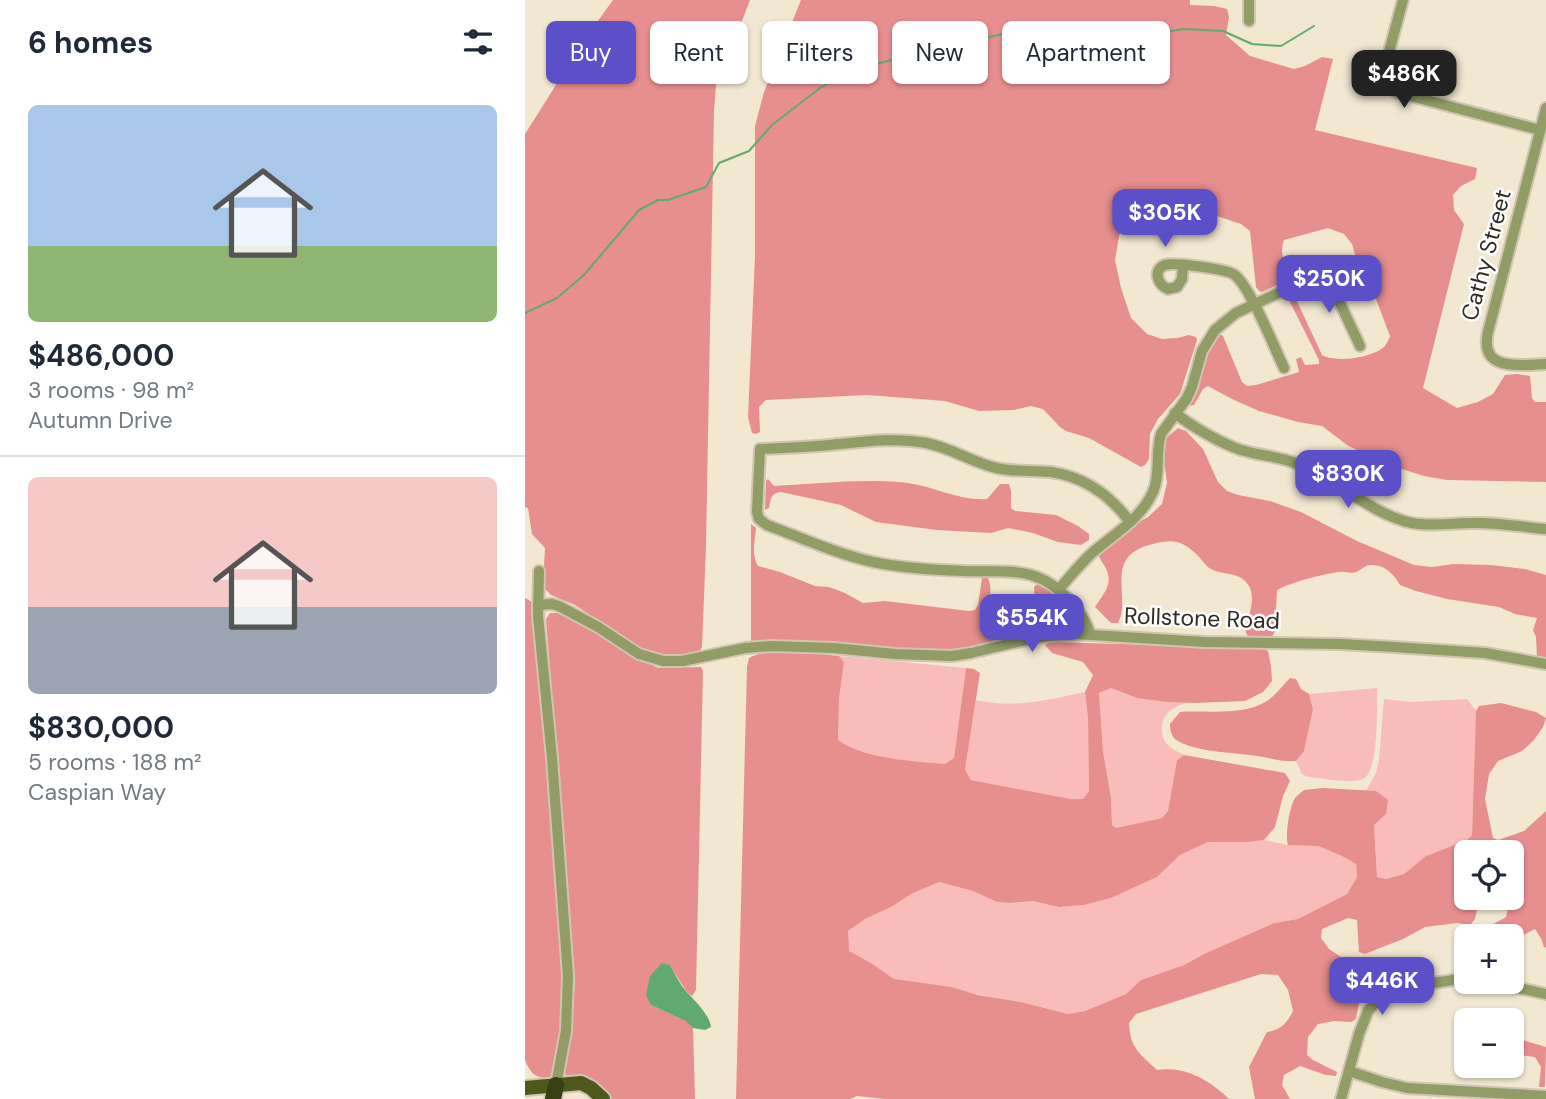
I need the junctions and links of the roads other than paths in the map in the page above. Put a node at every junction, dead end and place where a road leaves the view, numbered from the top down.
1 (1249, 0) edge
2 (1403, 0) edge
3 (1249, 21) dead end
4 (1546, 108) edge
5 (1540, 130) junction
6 (1183, 265) dead end
7 (1325, 271) junction
8 (1336, 293) junction
9 (1254, 304) junction
10 (1360, 346) dead end
11 (1546, 363) edge
12 (1284, 368) dead end
13 (1175, 414) junction
14 (1130, 522) junction
15 (1546, 529) edge
16 (539, 571) dead end
17 (1059, 589) junction
18 (538, 604) junction
19 (1090, 634) junction
20 (1546, 664) edge
21 (1454, 980) edge
22 (1524, 989) edge
23 (1546, 994) edge
24 (1349, 1071) junction
25 (525, 1088) edge
26 (554, 1092) edge
27 (1546, 1096) edge
28 (603, 1099) edge
29 (1341, 1099) edge

1 - 3 street
2 - 5 street
4 - 5 street, Cathy Street
5 - 11 street, Cathy Street
6 - 9 street
7 - 8 street
7 - 8 street
7 - 9 street
8 - 10 street
9 - 12 street
9 - 13 street
13 - 14 street
13 - 15 street
14 - 17 street
14 - 17 street
16 - 18 street
17 - 19 street
18 - 19 street, Rollstone Road
18 - 26 street
19 - 20 street, Rollstone Road
21 - 24 street
22 - 23 street
24 - 27 street
24 - 29 street
25 - 26 main road
26 - 28 main road

